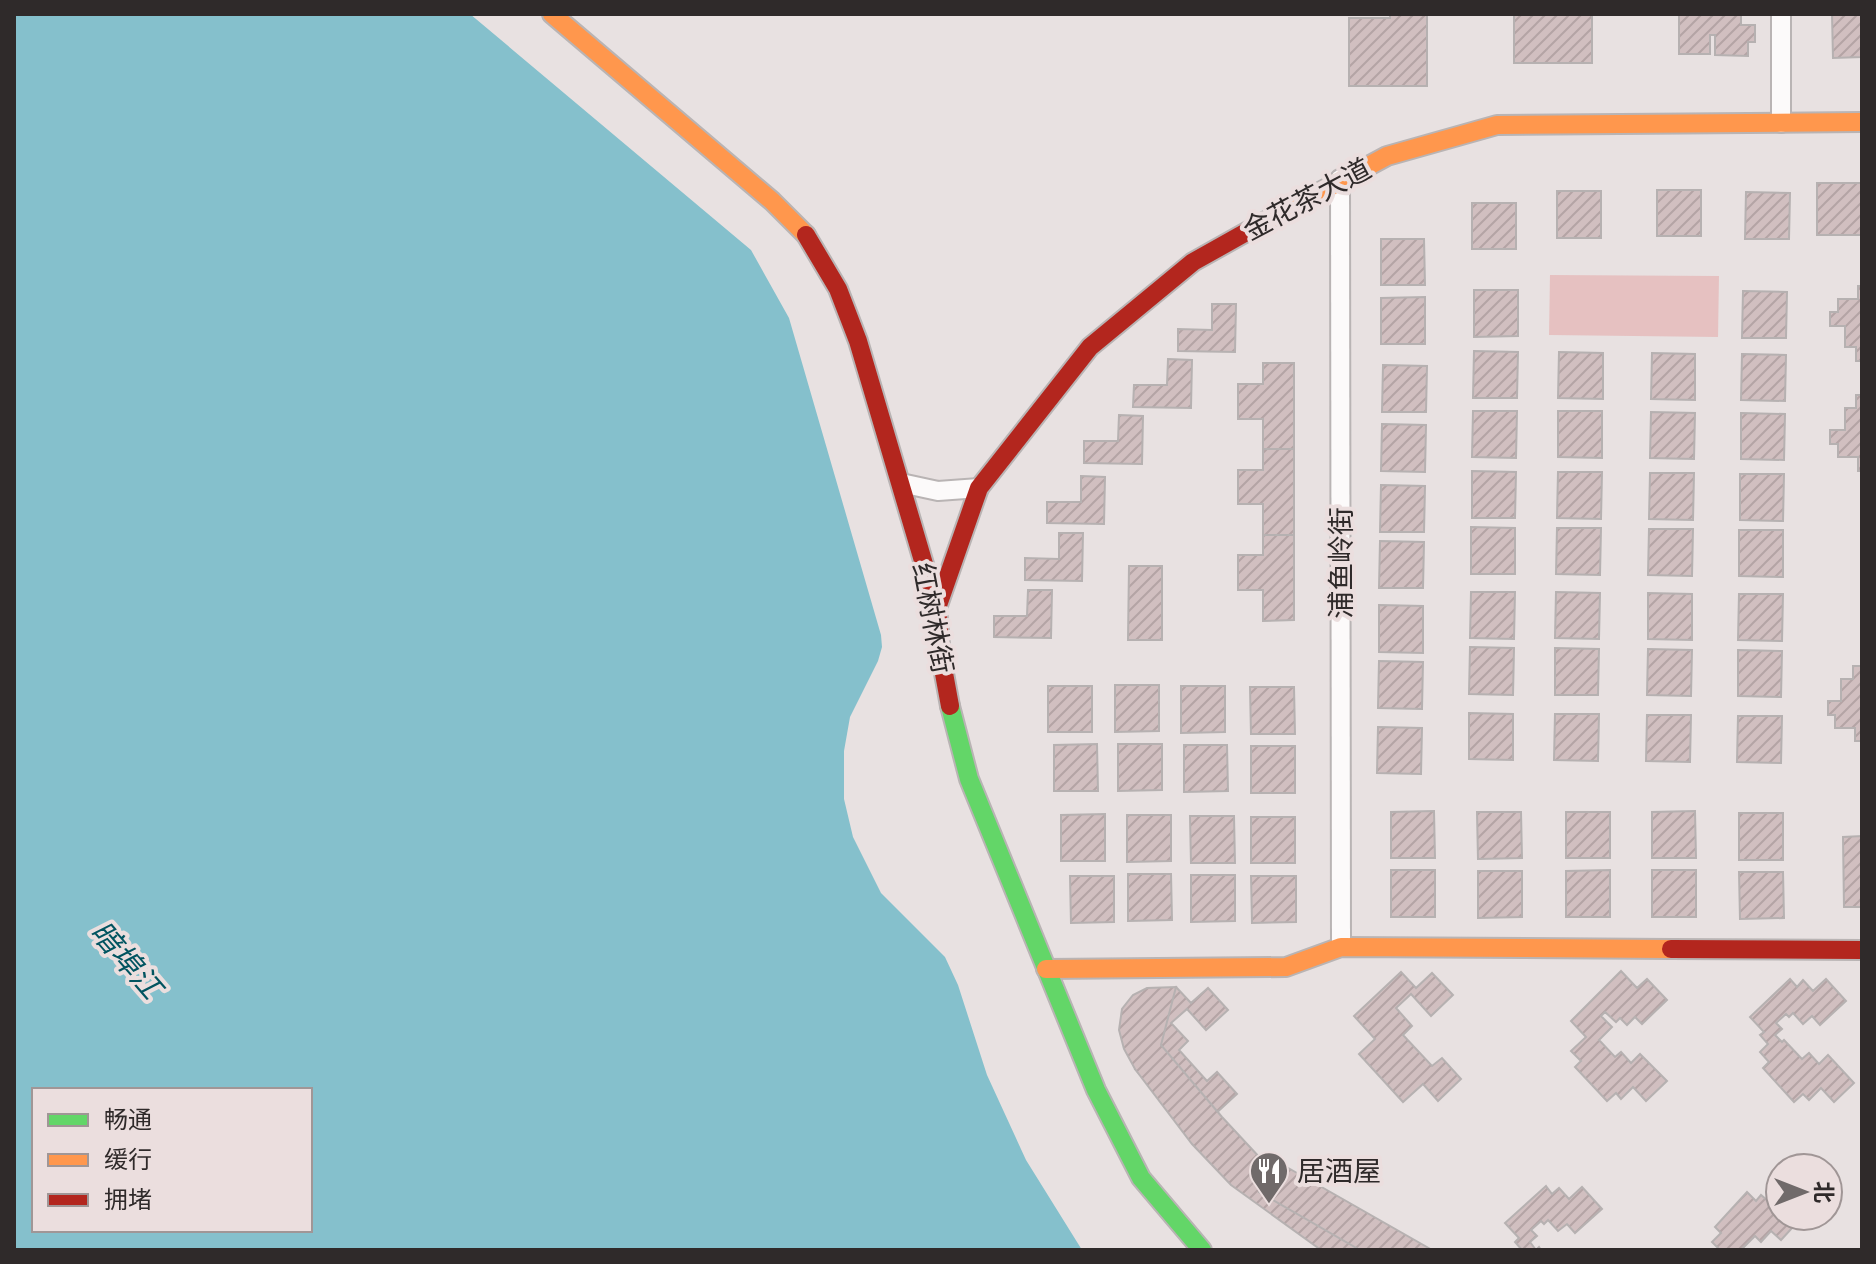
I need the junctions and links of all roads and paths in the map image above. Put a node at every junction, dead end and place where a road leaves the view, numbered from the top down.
1 (552, 14) edge
2 (1781, 14) edge
3 (1862, 122) edge
4 (1781, 123) junction
5 (1340, 179) junction
6 (901, 483) junction
7 (979, 488) junction
8 (937, 608) junction
9 (1341, 947) junction
10 (1862, 950) edge
11 (1046, 969) junction
12 (1202, 1250) edge

1 - 6 street, 红树林街
2 - 4 street
3 - 4 street, 金花茶大道
4 - 5 street, 金花茶大道
5 - 7 street, 金花茶大道
5 - 9 street, 浦鱼岭街
6 - 7 street
6 - 8 street, 红树林街
7 - 8 street, 金花茶大道
8 - 11 street, 红树林街
9 - 10 street
9 - 11 street
11 - 12 street, 红树林街

